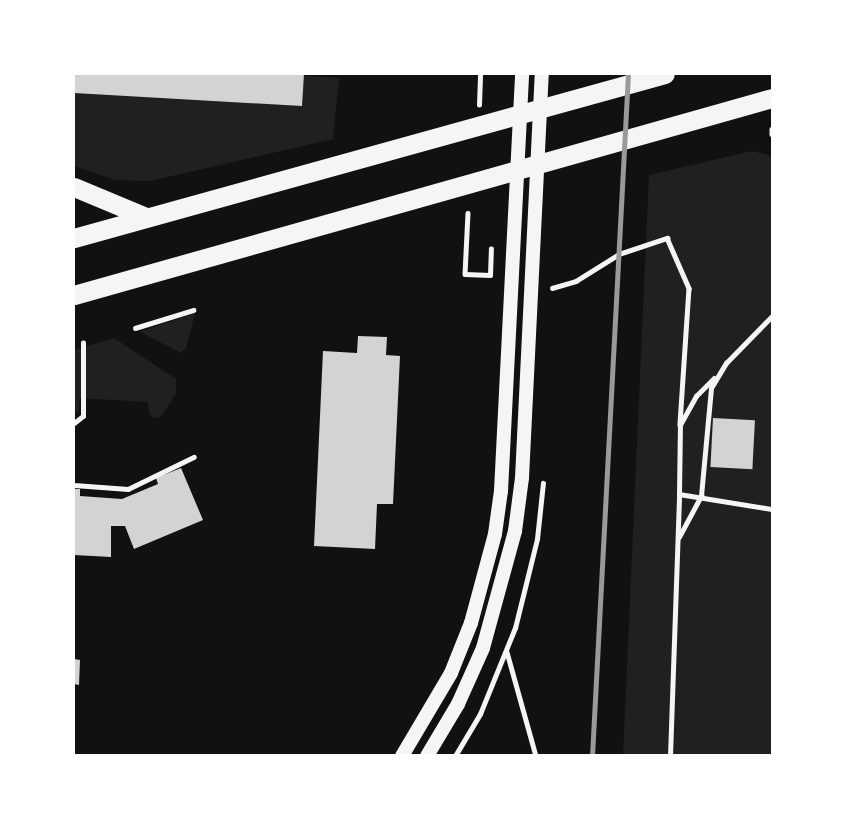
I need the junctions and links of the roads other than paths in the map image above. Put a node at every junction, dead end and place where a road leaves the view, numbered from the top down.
1 (522, 74) edge
2 (542, 74) edge
3 (665, 74) edge
4 (766, 100) edge
5 (74, 187) edge
6 (146, 217) junction
7 (74, 238) edge
8 (74, 295) edge
9 (402, 755) edge
10 (427, 755) edge

1 - 9 main road
2 - 10 main road
3 - 6 highway
4 - 8 highway
5 - 6 highway
6 - 7 highway

